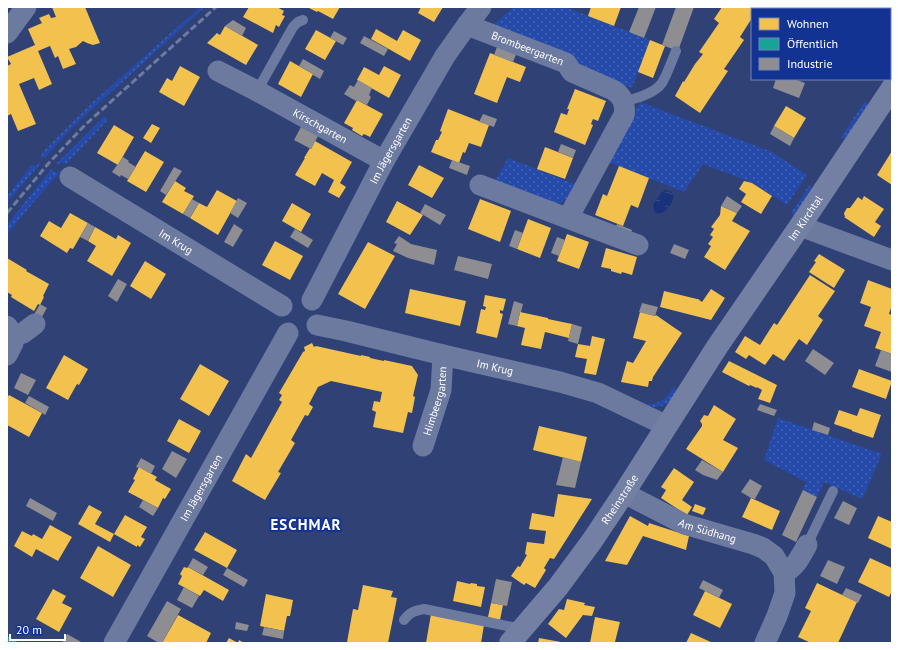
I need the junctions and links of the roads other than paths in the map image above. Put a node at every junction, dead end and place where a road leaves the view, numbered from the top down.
1 (26, 7) edge
2 (480, 7) edge
3 (303, 20) dead end
4 (467, 25) junction
5 (7, 33) edge
6 (676, 51) dead end
7 (218, 70) dead end
8 (892, 88) edge
9 (257, 90) junction
10 (623, 102) junction
11 (384, 162) junction
12 (70, 177) dead end
13 (480, 185) dead end
14 (568, 218) junction
15 (800, 226) junction
16 (638, 245) dead end
17 (892, 260) edge
18 (312, 300) junction
19 (282, 306) junction
20 (35, 324) dead end
21 (317, 325) junction
22 (288, 333) junction
23 (10, 339) edge
24 (717, 348) joint
25 (443, 355) junction
26 (667, 426) junction
27 (423, 446) dead end
28 (833, 491) dead end
29 (624, 493) junction
30 (807, 545) joint
31 (784, 573) junction
32 (404, 620) dead end
33 (516, 636) edge
34 (114, 643) edge
35 (765, 643) edge

1 - 5 street
2 - 4 street, Im Jägersgarten
3 - 9 lane
4 - 10 street, Brombeergarten
4 - 11 street, Im Jägersgarten
6 - 10 lane
7 - 9 street, Kirschgarten
8 - 15 street, Im Kirchtal
9 - 11 street, Kirschgarten
10 - 14 street
11 - 18 street, Im Jägersgarten
12 - 19 street, Im Krug
13 - 14 street
14 - 16 street
15 - 17 street
15 - 24 street, Im Kirchtal
18 - 19 street
18 - 21 street
19 - 22 street
20 - 23 street
21 - 22 street
21 - 25 street, Im Krug
22 - 34 street, Im Jägersgarten
24 - 26 street, Rheinstraße
25 - 26 street, Im Krug
25 - 27 street, Himbeergarten
26 - 29 street, Rheinstraße
28 - 30 lane
29 - 31 street, Am Südhang
29 - 33 street, Rheinstraße
30 - 31 street
31 - 35 street, Am Südhang
32 - 33 lane

